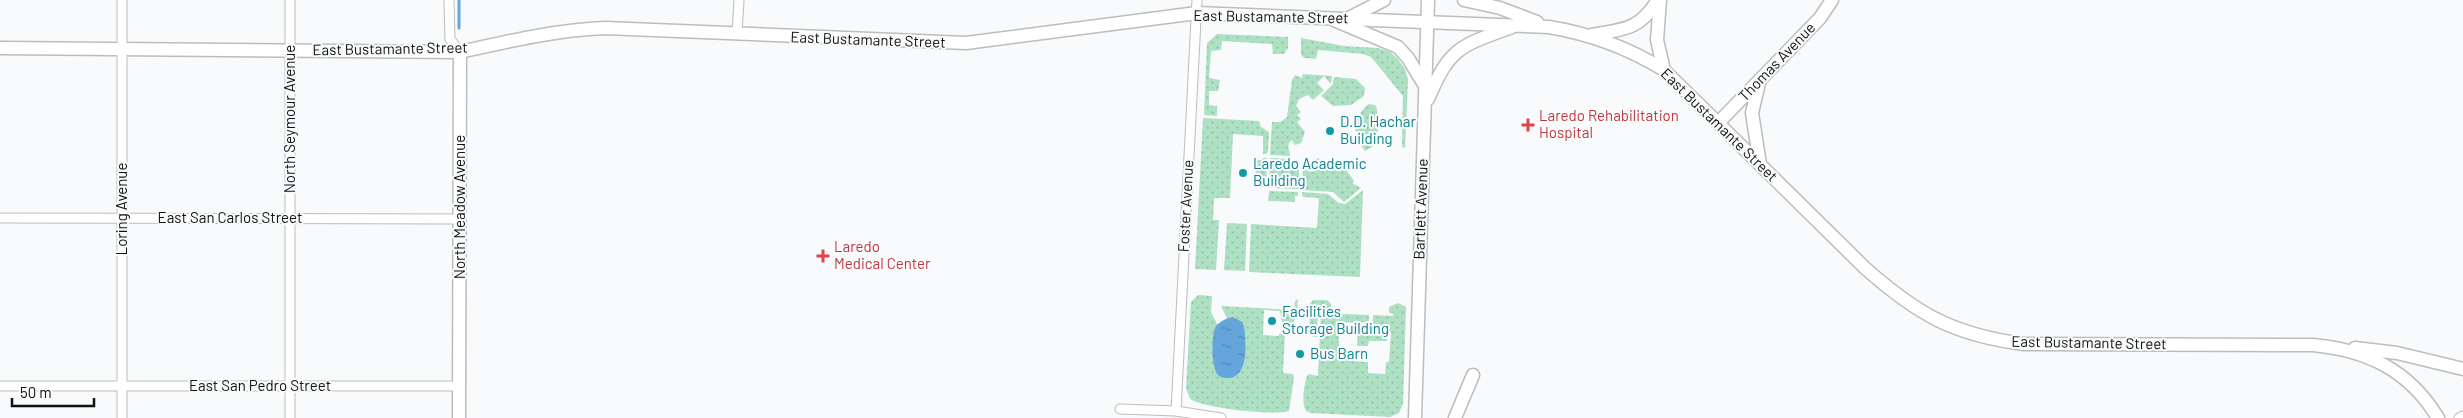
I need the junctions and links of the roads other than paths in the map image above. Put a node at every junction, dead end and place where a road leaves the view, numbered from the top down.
1 (122, 0) edge
2 (290, 0) edge
3 (450, 0) edge
4 (739, 0) edge
5 (1384, 0) edge
6 (1428, 0) edge
7 (1464, 0) edge
8 (1659, 0) edge
9 (1832, 0) edge
10 (1197, 6) edge
11 (1327, 17) junction
12 (1348, 18) junction
13 (1427, 22) junction
14 (1519, 25) junction
15 (1548, 27) junction
16 (738, 34) junction
17 (1590, 36) junction
18 (0, 48) edge
19 (122, 49) junction
20 (290, 50) junction
21 (460, 52) junction
22 (1664, 70) junction
23 (1759, 81) junction
24 (1425, 86) junction
25 (1424, 109) junction
26 (1718, 123) junction
27 (1760, 164) junction
28 (0, 218) edge
29 (122, 218) junction
30 (290, 218) junction
31 (460, 218) junction
32 (2343, 348) junction
33 (2463, 368) edge
34 (1473, 375) dead end
35 (0, 386) edge
36 (122, 386) junction
37 (290, 386) junction
38 (459, 386) junction
39 (1120, 409) dead end
40 (1176, 412) junction
41 (2463, 416) edge
42 (122, 418) edge
43 (290, 418) edge
44 (459, 418) edge
45 (1221, 418) edge
46 (1414, 418) edge
47 (1455, 418) edge
48 (2438, 418) edge
49 (2459, 418) edge

1 - 19 street, Loring Avenue
2 - 20 street, North Seymour Avenue
3 - 21 street, North Meadow Avenue
4 - 16 street
5 - 12 main road
6 - 13 main road, Bartlett Avenue
7 - 15 main road
8 - 17 main road
8 - 22 main road
9 - 23 main road, Thomas Avenue
10 - 11 main road, East Bustamante Street
10 - 16 main road, East Bustamante Street
10 - 40 street, Foster Avenue
11 - 12 main road, East Bustamante Street
11 - 24 main road
12 - 13 main road, East Bustamante Street
13 - 14 main road, East Bustamante Street
13 - 24 main road, Bartlett Avenue
14 - 15 main road, East Bustamante Street
14 - 25 main road
15 - 17 main road, East Bustamante Street
16 - 21 main road, East Bustamante Street
17 - 22 main road, East Bustamante Street
18 - 19 main road, East Bustamante Street
19 - 20 main road, East Bustamante Street
19 - 29 street, Loring Avenue
20 - 21 main road, East Bustamante Street
20 - 30 street, North Seymour Avenue
21 - 31 main road, North Meadow Avenue
22 - 26 main road, East Bustamante Street
23 - 26 main road, Thomas Avenue
23 - 27 main road
24 - 25 main road, Bartlett Avenue
25 - 46 main road, Bartlett Avenue
26 - 27 main road, East Bustamante Street
27 - 32 main road, East Bustamante Street
28 - 29 street, East San Carlos Street
29 - 30 street, East San Carlos Street
29 - 36 street, Loring Avenue
30 - 31 street, East San Carlos Street
30 - 37 street, North Seymour Avenue
31 - 38 main road, North Meadow Avenue
32 - 33 main road
32 - 48 main road, East Bustamante Street
34 - 47 main road
35 - 36 street, East San Pedro Street
36 - 37 street, East San Pedro Street
36 - 42 street, Loring Avenue
37 - 38 street, East San Pedro Street
37 - 43 street, North Seymour Avenue
38 - 44 main road, North Meadow Avenue
39 - 40 street
40 - 45 street
41 - 49 street

